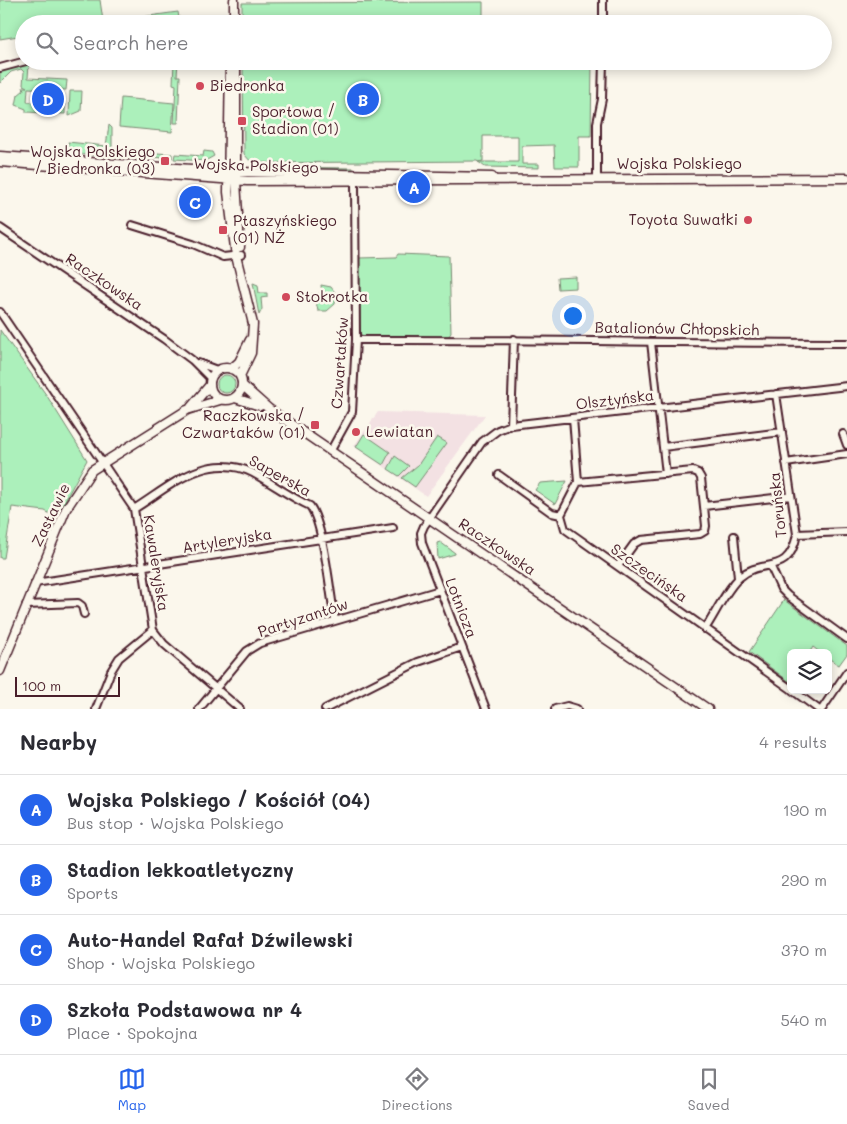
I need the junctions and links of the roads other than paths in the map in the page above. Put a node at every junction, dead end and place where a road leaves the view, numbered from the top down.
1 (234, 0) edge
2 (603, 0) edge
3 (234, 15) edge
4 (603, 15) edge
5 (15, 64) edge
6 (0, 68) edge
7 (230, 70) edge
8 (236, 70) edge
9 (602, 70) edge
10 (0, 156) edge
11 (0, 162) edge
12 (228, 172) junction
13 (236, 172) junction
14 (597, 178) junction
15 (847, 178) edge
16 (512, 179) junction
17 (227, 180) junction
18 (236, 181) junction
19 (355, 182) junction
20 (132, 225) dead end
21 (0, 228) edge
22 (239, 255) junction
23 (0, 312) edge
24 (253, 331) junction
25 (514, 339) junction
26 (356, 340) junction
27 (651, 342) junction
28 (847, 343) edge
29 (192, 360) junction
30 (231, 369) junction
31 (217, 370) junction
32 (240, 376) junction
33 (210, 382) junction
34 (242, 385) junction
35 (847, 386) edge
36 (776, 394) junction
37 (235, 398) junction
38 (220, 400) junction
39 (659, 408) junction
40 (269, 409) junction
41 (187, 410) junction
42 (573, 418) junction
43 (511, 425) junction
44 (782, 432) junction
45 (843, 434) dead end
46 (847, 445) edge
47 (663, 447) junction
48 (330, 450) junction
49 (847, 454) edge
50 (786, 463) junction
51 (102, 464) junction
52 (666, 474) junction
53 (499, 476) dead end
54 (578, 482) junction
55 (791, 496) junction
56 (704, 506) junction
57 (134, 509) junction
58 (561, 515) junction
59 (429, 517) junction
60 (393, 528) dead end
61 (847, 532) edge
62 (797, 534) junction
63 (734, 536) dead end
64 (321, 539) junction
65 (618, 566) junction
66 (771, 567) junction
67 (142, 568) junction
68 (738, 578) junction
69 (35, 583) junction
70 (440, 590) junction
71 (26, 605) junction
72 (84, 614) dead end
73 (335, 620) junction
74 (705, 629) junction
75 (153, 630) junction
76 (847, 639) edge
77 (462, 647) junction
78 (0, 671) edge
79 (847, 672) edge
80 (787, 687) edge
81 (215, 688) junction
82 (797, 694) edge
83 (96, 709) edge
84 (198, 709) edge
85 (240, 709) edge
86 (325, 709) edge
87 (486, 709) edge
88 (555, 709) edge
89 (576, 709) edge
90 (708, 709) edge
91 (820, 709) edge

1 - 3 street
2 - 4 street
5 - 6 street
7 - 12 street
8 - 13 street
9 - 14 street
10 - 12 street, Wojska Polskiego
11 - 17 street, Wojska Polskiego
12 - 13 street, Wojska Polskiego
12 - 17 street
13 - 16 street, Wojska Polskiego
13 - 18 street
14 - 15 street, Wojska Polskiego
14 - 16 street, Wojska Polskiego
16 - 19 street, Wojska Polskiego
17 - 18 street, Wojska Polskiego
17 - 22 street
18 - 19 street, Wojska Polskiego
18 - 22 street
19 - 26 street, Czwartaków
20 - 22 street
21 - 29 street, Raczkowska
22 - 24 street
23 - 51 street
24 - 30 street
24 - 32 street
25 - 26 street, Batalionów Chłopskich
25 - 27 street, Batalionów Chłopskich
25 - 43 street
26 - 48 street, Czwartaków
27 - 28 street, Batalionów Chłopskich
27 - 39 street
29 - 31 street, Raczkowska
29 - 33 street, Raczkowska
30 - 31 street
30 - 32 street
31 - 33 street
32 - 34 street
33 - 38 street
33 - 41 street
34 - 37 street
34 - 40 street, Raczkowska
35 - 36 street, Olsztyńska
36 - 39 street, Olsztyńska
36 - 44 street, Toruńska
37 - 38 street
37 - 40 street, Raczkowska
38 - 41 street
39 - 42 street, Olsztyńska
39 - 47 street
40 - 48 street, Raczkowska
41 - 51 street
42 - 43 street, Olsztyńska
42 - 54 street
43 - 59 street, Olsztyńska
44 - 47 street
44 - 50 street, Toruńska
45 - 46 street
47 - 52 street
48 - 59 street, Raczkowska
49 - 50 street
50 - 55 street, Toruńska
51 - 57 street, Kawaleryjska
51 - 69 street, Zastawie
52 - 54 street
52 - 56 street
53 - 58 street, Szczecińska
54 - 58 street
55 - 56 street
55 - 62 street, Toruńska
56 - 65 street
57 - 64 street, Saperska
57 - 67 street, Kawaleryjska
58 - 65 street, Szczecińska
59 - 70 street, Lotnicza
59 - 90 street, Raczkowska
60 - 64 street, Artyleryjska
61 - 62 street
62 - 66 street, Toruńska
63 - 68 street
64 - 67 street, Artyleryjska
64 - 73 street, Saperska
65 - 74 street, Szczecińska
66 - 68 street, Toruńska
66 - 76 street
67 - 69 street, Artyleryjska
67 - 75 street, Kawaleryjska
68 - 74 street
69 - 71 street, Zastawie
70 - 73 street, Partyzantów
70 - 77 street, Lotnicza
71 - 72 street
71 - 78 street, Zastawie
73 - 81 street, Partyzantów
74 - 80 street, Szczecińska
75 - 81 street, Kawaleryjska
75 - 83 street
77 - 86 street
77 - 87 street, Lotnicza
79 - 91 street
81 - 84 street, Partyzantów
81 - 85 street, Kawaleryjska
82 - 91 street, Szczecińska
88 - 89 street

